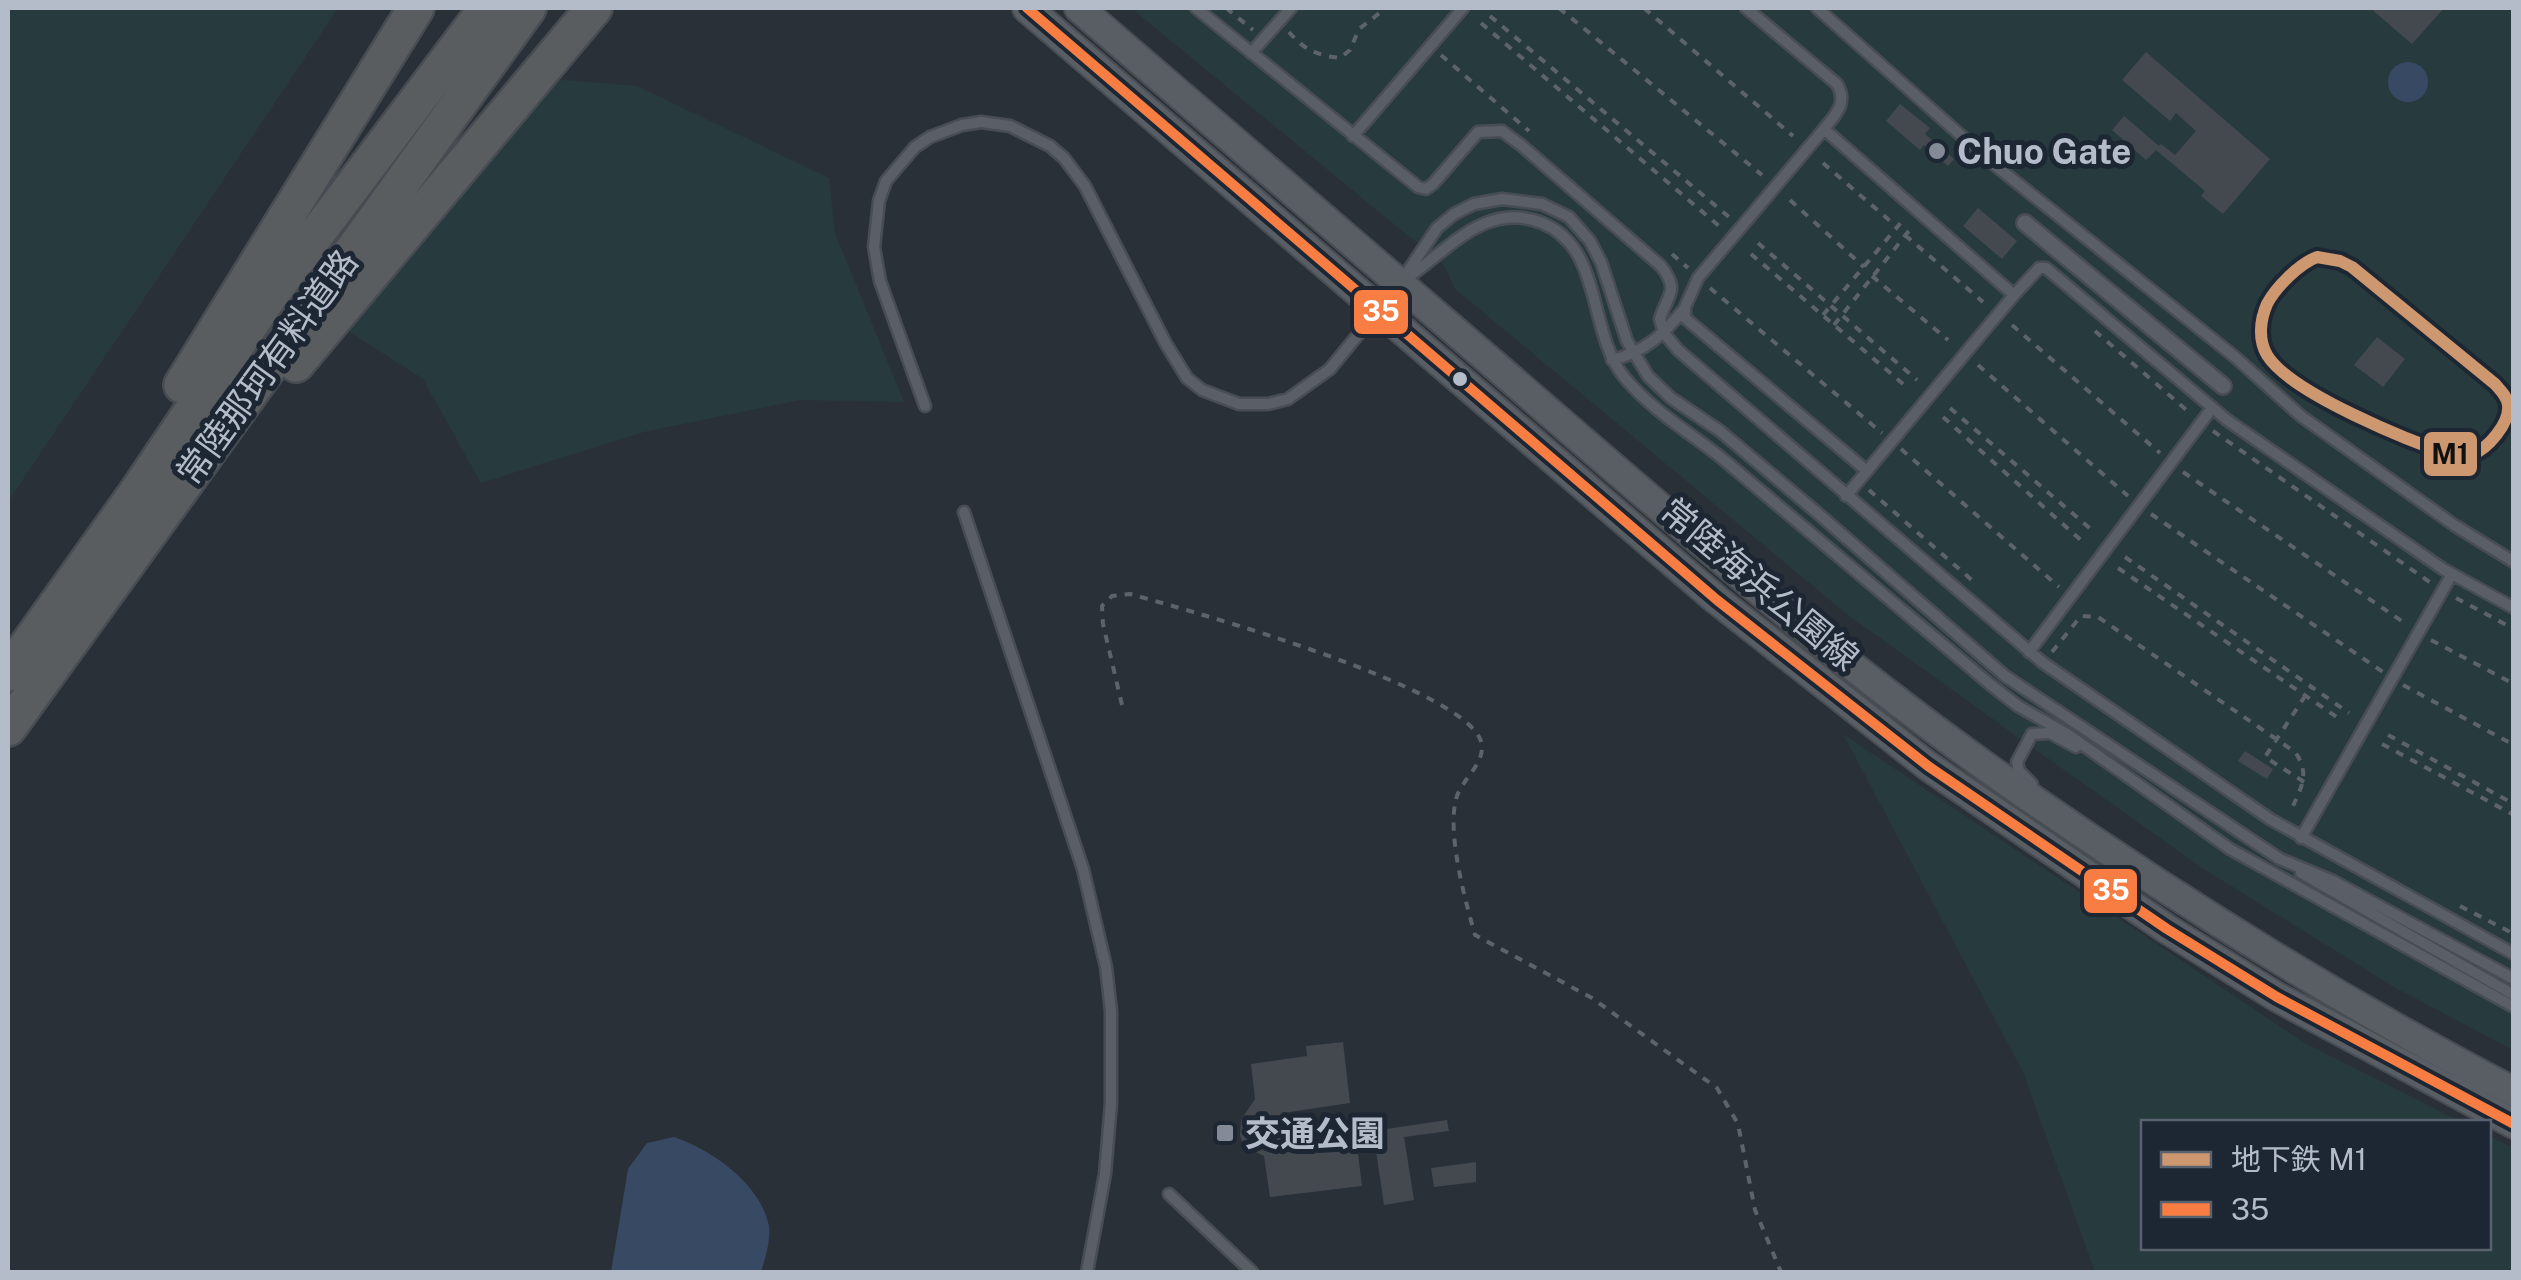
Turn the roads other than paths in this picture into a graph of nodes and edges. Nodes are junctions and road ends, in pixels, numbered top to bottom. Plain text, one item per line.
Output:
1 (416, 8) edge
2 (487, 8) edge
3 (528, 8) edge
4 (594, 8) edge
5 (1027, 8) edge
6 (1079, 8) edge
7 (1196, 8) edge
8 (1291, 8) edge
9 (1464, 8) edge
10 (1746, 8) edge
11 (1817, 8) edge
12 (1251, 54) junction
13 (1824, 129) junction
14 (1354, 136) junction
15 (2026, 223) dead end
16 (1698, 278) junction
17 (1400, 283) junction
18 (1672, 292) junction
19 (2014, 295) junction
20 (1685, 307) junction
21 (1378, 310) junction
22 (1664, 334) junction
23 (1633, 354) junction
24 (1612, 360) junction
25 (2223, 386) dead end
26 (924, 406) dead end
27 (2212, 408) junction
28 (1867, 471) junction
29 (1846, 496) junction
30 (964, 512) dead end
31 (2514, 562) edge
32 (2452, 574) junction
33 (2514, 608) edge
34 (46, 619) junction
35 (2029, 652) junction
36 (59, 656) junction
37 (8, 672) edge
38 (8, 728) edge
39 (2108, 763) junction
40 (2061, 818) junction
41 (2301, 838) junction
42 (2280, 859) junction
43 (2514, 954) edge
44 (2514, 979) edge
45 (2514, 995) edge
46 (2514, 1008) edge
47 (2514, 1092) edge
48 (2514, 1124) edge
49 (1170, 1194) dead end
50 (1090, 1271) edge
51 (1252, 1272) edge

1 - 34 highway
2 - 34 highway, 常陸那珂有料道路
3 - 36 highway, 常陸那珂有料道路
4 - 36 highway
5 - 21 main road, 常陸海浜公園線
6 - 17 main road, 常陸海浜公園線
7 - 12 lane
8 - 12 lane
9 - 14 lane
10 - 13 lane
11 - 31 lane
12 - 14 lane
13 - 16 lane
13 - 19 lane
14 - 18 lane
15 - 25 street
16 - 18 lane
16 - 20 lane
17 - 21 lane
17 - 23 lane
17 - 24 lane
17 - 40 main road, 常陸海浜公園線
18 - 22 lane
19 - 27 lane
19 - 28 lane
20 - 22 lane
20 - 28 lane
21 - 26 lane
21 - 48 main road, 常陸海浜公園線
22 - 23 lane
22 - 29 lane
23 - 24 lane
23 - 42 lane
24 - 39 lane
27 - 32 lane
27 - 35 lane
28 - 29 lane
29 - 35 lane
30 - 50 lane
32 - 33 lane
32 - 41 lane
34 - 37 highway, 常陸那珂有料道路
35 - 41 lane
36 - 38 highway, 常陸那珂有料道路
39 - 40 lane
39 - 46 lane
40 - 47 main road, 常陸海浜公園線
41 - 43 lane
42 - 44 lane
42 - 45 lane
49 - 51 lane

